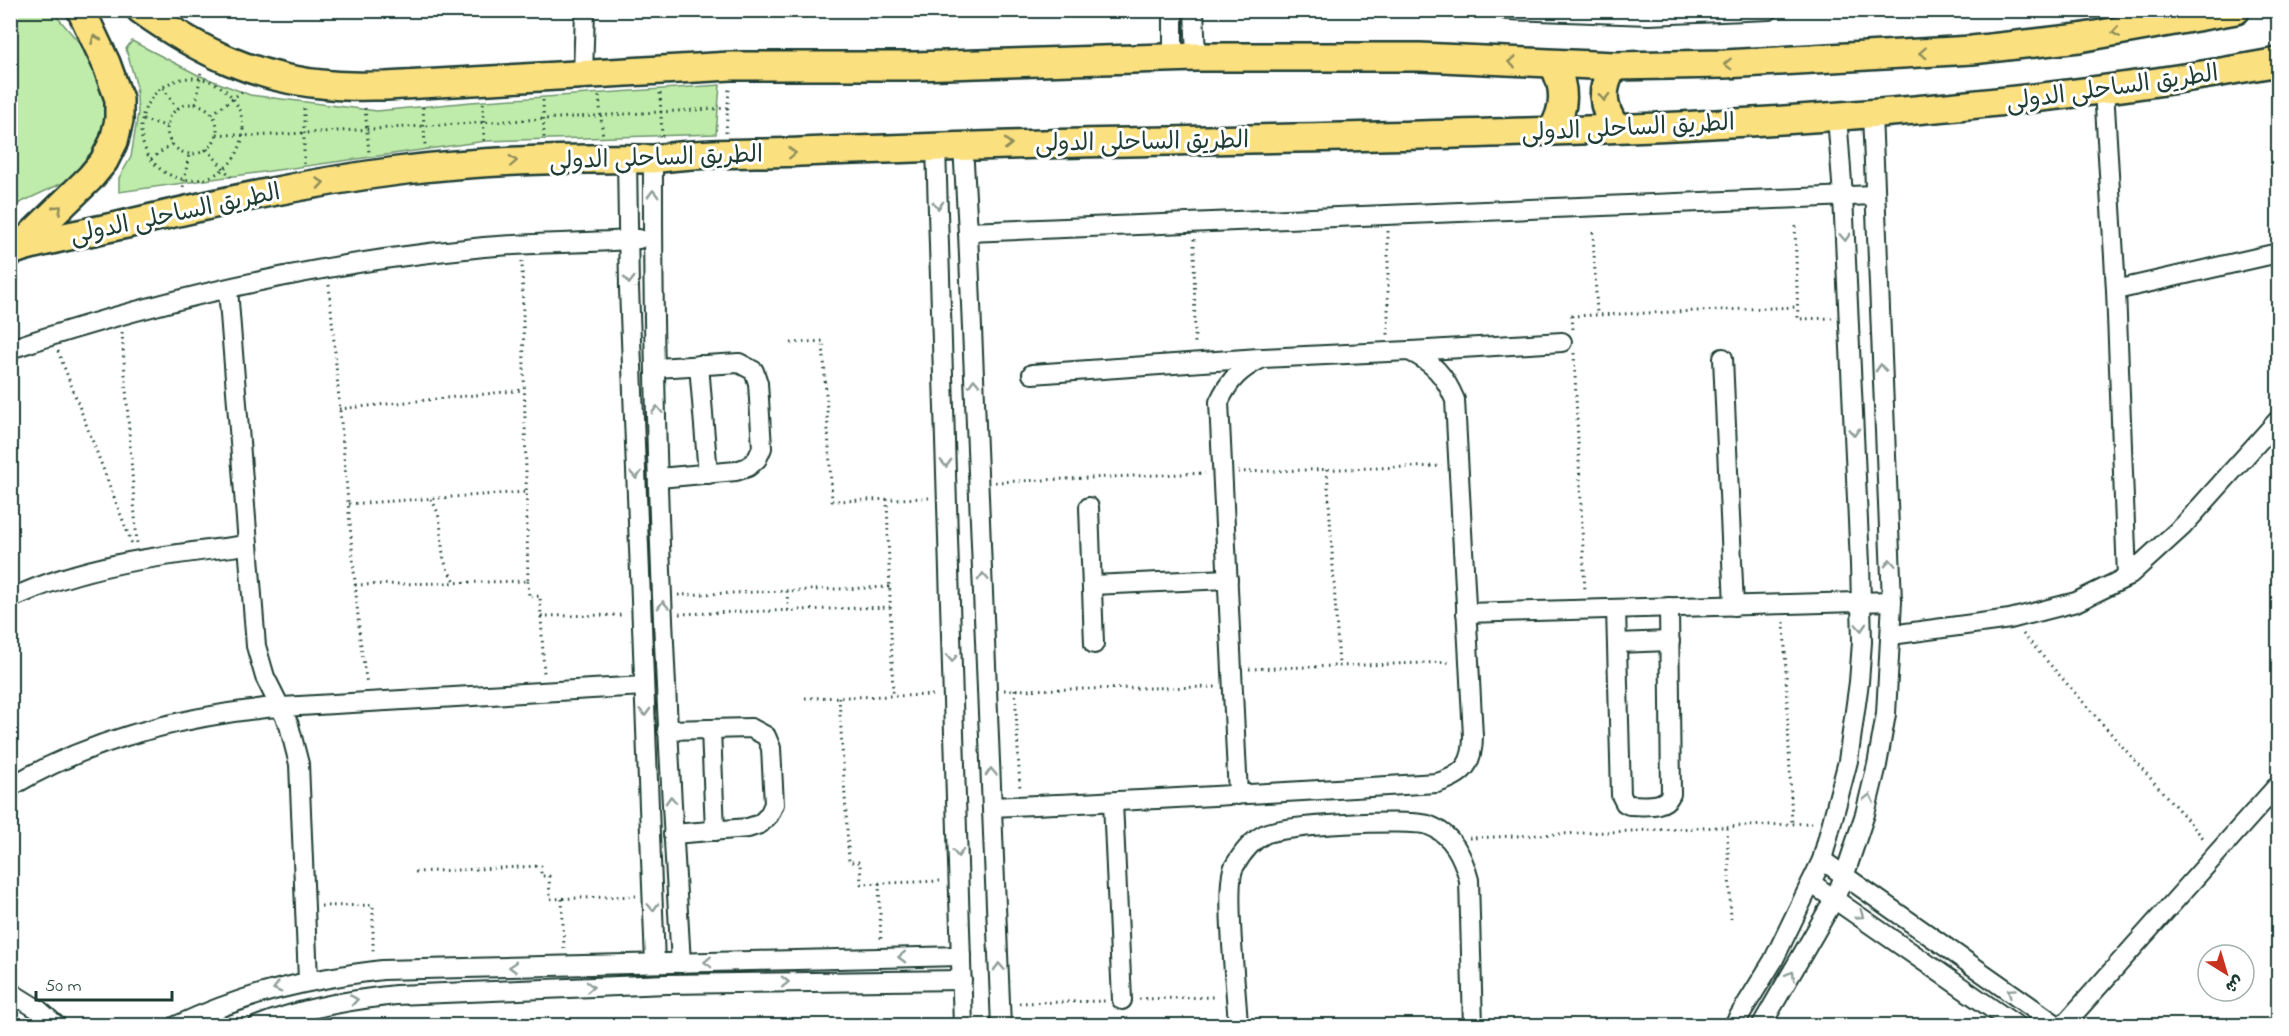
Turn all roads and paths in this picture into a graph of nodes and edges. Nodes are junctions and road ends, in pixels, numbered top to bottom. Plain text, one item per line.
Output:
1 (81, 10) edge
2 (141, 10) edge
3 (585, 10) edge
4 (1173, 10) edge
5 (1194, 10) edge
6 (1507, 10) edge
7 (1768, 10) edge
8 (2236, 10) edge
9 (205, 51) junction
10 (1184, 57) junction
11 (2278, 62) edge
12 (1553, 64) junction
13 (731, 66) junction
14 (1614, 66) junction
15 (659, 70) junction
16 (265, 74) junction
17 (590, 74) junction
18 (543, 77) junction
19 (200, 78) junction
20 (482, 80) junction
21 (305, 82) junction
22 (422, 84) junction
23 (363, 86) junction
24 (162, 88) junction
25 (2104, 90) junction
26 (233, 98) junction
27 (196, 104) junction
28 (728, 108) junction
29 (177, 109) junction
30 (661, 112) junction
31 (212, 114) junction
32 (1872, 114) junction
33 (601, 116) junction
34 (1837, 116) junction
35 (544, 119) junction
36 (142, 120) junction
37 (483, 122) junction
38 (167, 126) junction
39 (424, 126) junction
40 (1616, 128) junction
41 (367, 129) junction
42 (1552, 131) junction
43 (304, 133) junction
44 (216, 134) junction
45 (244, 135) junction
46 (172, 144) junction
47 (963, 146) junction
48 (936, 147) junction
49 (207, 149) junction
50 (189, 154) junction
51 (725, 155) junction
52 (637, 158) junction
53 (151, 159) junction
54 (544, 160) junction
55 (485, 162) junction
56 (425, 168) junction
57 (224, 170) junction
58 (371, 175) junction
59 (185, 180) junction
60 (304, 185) junction
61 (1874, 195) junction
62 (247, 196) junction
63 (1843, 196) junction
64 (178, 212) junction
65 (1388, 215) junction
66 (1194, 222) junction
67 (1795, 226) dead end
68 (968, 232) junction
69 (1593, 232) dead end
70 (653, 237) junction
71 (628, 240) junction
72 (522, 245) junction
73 (13, 250) edge
74 (2278, 254) edge
75 (328, 269) junction
76 (228, 289) junction
77 (2116, 290) junction
78 (1797, 307) junction
79 (1597, 314) junction
80 (121, 316) junction
81 (1849, 318) junction
82 (52, 336) junction
83 (791, 343) dead end
84 (1570, 344) junction
85 (10, 349) edge
86 (1409, 351) junction
87 (1389, 352) junction
88 (1263, 358) junction
89 (1723, 358) dead end
90 (1195, 363) junction
91 (699, 365) junction
92 (656, 368) junction
93 (1032, 374) dead end
94 (524, 390) junction
95 (339, 409) junction
96 (2278, 420) edge
97 (1327, 470) dead end
98 (708, 474) junction
99 (659, 478) junction
100 (526, 492) junction
101 (947, 497) junction
102 (431, 499) junction
103 (887, 500) junction
104 (348, 504) junction
105 (1089, 507) dead end
106 (248, 545) junction
107 (138, 559) junction
108 (2127, 577) junction
109 (1228, 579) junction
110 (528, 581) junction
111 (457, 583) junction
112 (355, 585) junction
113 (1092, 585) junction
114 (890, 587) junction
115 (787, 591) junction
116 (662, 595) junction
117 (10, 598) edge
118 (1892, 601) junction
119 (1860, 602) junction
120 (1784, 604) junction
121 (1734, 606) junction
122 (890, 607) junction
123 (1669, 607) junction
124 (1616, 609) junction
125 (788, 610) junction
126 (1586, 610) junction
127 (1466, 613) junction
128 (663, 614) junction
129 (642, 615) junction
130 (541, 616) junction
131 (2010, 620) junction
132 (1891, 636) junction
133 (1670, 641) junction
134 (1617, 643) junction
135 (1094, 644) dead end
136 (1469, 661) junction
137 (1339, 666) junction
138 (1233, 678) junction
139 (644, 686) junction
140 (1015, 689) junction
141 (987, 690) junction
142 (545, 691) junction
143 (953, 694) junction
144 (893, 696) junction
145 (839, 697) junction
146 (805, 698) dead end
147 (370, 701) junction
148 (280, 707) junction
149 (711, 729) junction
150 (667, 730) junction
151 (2278, 785) edge
152 (10, 788) edge
153 (1238, 795) junction
154 (1113, 802) junction
155 (1021, 806) junction
156 (992, 807) junction
157 (1833, 822) junction
158 (1792, 824) junction
159 (1727, 827) junction
160 (715, 831) junction
161 (673, 834) junction
162 (1454, 846) junction
163 (2217, 853) junction
164 (1822, 860) junction
165 (415, 872) dead end
166 (1845, 874) junction
167 (959, 880) junction
168 (1811, 882) junction
169 (879, 884) junction
170 (652, 896) junction
171 (1835, 898) junction
172 (562, 899) junction
173 (305, 907) junction
174 (1731, 919) dead end
175 (961, 956) junction
176 (881, 958) junction
177 (655, 963) junction
178 (681, 963) junction
179 (564, 966) junction
180 (393, 970) junction
181 (373, 971) junction
182 (308, 980) junction
183 (962, 980) junction
184 (10, 992) edge
185 (396, 995) junction
186 (1122, 1000) dead end
187 (57, 1026) edge
188 (176, 1026) edge
189 (257, 1026) edge
190 (963, 1026) edge
191 (1001, 1026) edge
192 (1238, 1026) edge
193 (1473, 1026) edge
194 (1733, 1026) edge
195 (1761, 1026) edge
196 (2017, 1026) edge
197 (2061, 1026) edge

73 -> 1 highway
2 - 9 highway
3 - 17 street
4 - 10 street
5 - 10 street
6 - 7 street
8 -> 14 highway
9 - 16 highway
9 - 19 path
12 -> 10 highway
10 - 13 highway
11 - 25 highway, الطريق الساحلى الدولى
12 - 14 highway
12 - 42 highway
13 - 15 highway
13 - 28 path
14 -> 40 highway
15 - 17 highway
15 - 30 path
16 - 21 highway
16 - 26 path
17 - 18 highway
17 - 33 path
18 - 20 highway
18 - 35 path
19 - 24 path
19 - 26 path
19 - 27 path
20 - 22 highway
20 - 37 path
21 - 23 highway
21 - 43 path
22 - 23 highway
22 - 39 path
23 - 41 path
24 - 29 path
24 - 36 path
25 - 32 highway, الطريق الساحلى الدولى
25 - 77 street
26 - 31 path
26 - 45 path
27 - 29 path
27 - 31 path
28 - 30 path
28 - 51 path
29 - 38 path
30 - 33 path
30 - 52 path
31 - 44 path
32 - 34 highway, الطريق الساحلى الدولى
32 - 61 street
33 - 35 path
33 - 52 path
34 - 40 highway, الطريق الساحلى الدولى
34 - 63 street
35 - 37 path
35 - 54 path
36 - 38 path
36 - 53 path
37 - 39 path
37 - 55 path
38 - 46 path
39 - 41 path
39 - 56 path
40 - 42 highway, الطريق الساحلى الدولى
41 - 43 path
41 - 58 path
47 -> 42 highway, الطريق الساحلى الدولى
43 - 45 path
43 - 60 path
44 - 45 path
44 - 49 path
45 - 57 path
46 - 50 path
46 - 53 path
47 - 48 highway, الطريق الساحلى الدولى
47 - 68 street
51 -> 48 highway, الطريق الساحلى الدولى
48 -> 101 street
49 - 50 path
49 - 57 path
50 - 59 path
51 - 52 highway, الطريق الساحلى الدولى
52 - 54 highway, الطريق الساحلى الدولى
70 -> 52 street
52 - 71 street
53 - 59 path
55 -> 54 highway, الطريق الساحلى الدولى
55 - 56 highway, الطريق الساحلى الدولى
56 - 58 highway, الطريق الساحلى الدولى
57 - 59 path
57 - 62 path
60 -> 58 highway, الطريق الساحلى الدولى
59 - 64 path
60 - 62 highway, الطريق الساحلى الدولى
61 - 63 street
118 -> 61 street
62 - 64 highway, الطريق الساحلى الدولى
63 - 65 street
63 -> 81 street
64 - 73 highway, الطريق الساحلى الدولى
65 - 66 street
65 - 87 path
66 - 68 street
66 - 90 path
67 - 78 path
141 -> 68 street
69 - 79 path
70 - 71 street
70 - 92 street
71 - 72 street
71 -> 129 street
72 - 75 street
72 - 94 path
74 - 77 street
75 - 76 street
75 - 95 path
76 - 80 street
76 - 106 street
77 - 108 street
78 - 79 path
78 - 81 path
79 - 84 path
80 - 82 street
80 - 107 path
81 -> 119 street
82 - 85 street
82 - 107 path
83 - 103 path
84 - 86 street
84 - 126 path
86 - 87 street
86 - 127 street
87 - 88 street
88 - 90 street
88 - 109 street
89 - 121 street
90 - 93 street
91 - 92 street
91 - 98 street
91 - 98 street
99 -> 92 street
94 - 95 path
94 - 100 path
95 - 104 path
96 - 108 street
97 - 137 path
98 - 99 street
99 - 116 street
100 - 102 path
100 - 110 path
101 - 103 path
101 -> 143 street
102 - 104 path
102 - 111 path
103 - 114 path
104 - 112 path
105 - 113 street
106 - 107 street
106 - 148 street
107 - 117 street
108 - 131 street
109 - 113 street
109 - 138 street
110 - 111 path
110 - 130 path
111 - 112 path
112 - 147 path
113 - 135 street
114 - 115 path
114 - 122 path
115 - 116 path
115 - 125 path
128 -> 116 street
118 - 119 street
118 - 132 street
119 - 120 street
119 -> 157 street
120 - 121 street
120 - 158 path
121 - 123 street
122 - 125 path
122 - 144 path
123 - 124 street
123 - 133 street
124 - 126 street
124 - 134 street
125 - 128 path
126 - 127 street
127 - 136 street
128 - 150 street
129 - 130 path
129 - 139 street
130 - 142 path
131 - 132 street
131 - 163 path
166 -> 132 street
133 - 134 street
133 - 134 street
136 - 137 path
136 - 153 street
137 - 138 path
138 - 140 path
138 - 153 street
139 - 142 street
139 -> 170 street
140 - 141 path
140 - 155 path
156 -> 141 street
142 - 147 street
143 - 144 path
143 -> 167 street
144 - 145 path
145 - 146 path
145 - 169 path
147 - 148 street
148 - 152 street
148 - 173 street
149 - 150 street
149 - 160 street
149 - 160 street
161 -> 150 street
151 - 163 street
153 - 154 street
154 - 155 street
154 - 186 street
155 - 156 street
191 -> 156 street
157 - 158 path
157 - 164 street
158 - 159 path
159 - 162 path
159 - 174 path
160 - 161 street
161 - 178 street
162 - 192 street
162 - 193 street
163 - 197 street
164 - 166 street
164 - 168 street
165 - 172 path
166 - 171 street
197 -> 166 street
167 - 169 path
167 - 175 street
168 - 171 street
168 - 194 street
169 - 176 path
170 - 172 path
170 -> 177 street
195 -> 171 street
171 -> 196 street
172 - 179 path
173 - 181 path
173 - 182 street
175 -> 176 street
175 - 183 street
176 -> 178 street
177 - 178 street
177 - 179 street
179 -> 180 street
180 - 181 street
180 - 185 street
181 - 182 street
182 -> 188 street
185 -> 183 street
183 - 190 street
184 - 187 street
189 -> 185 street

